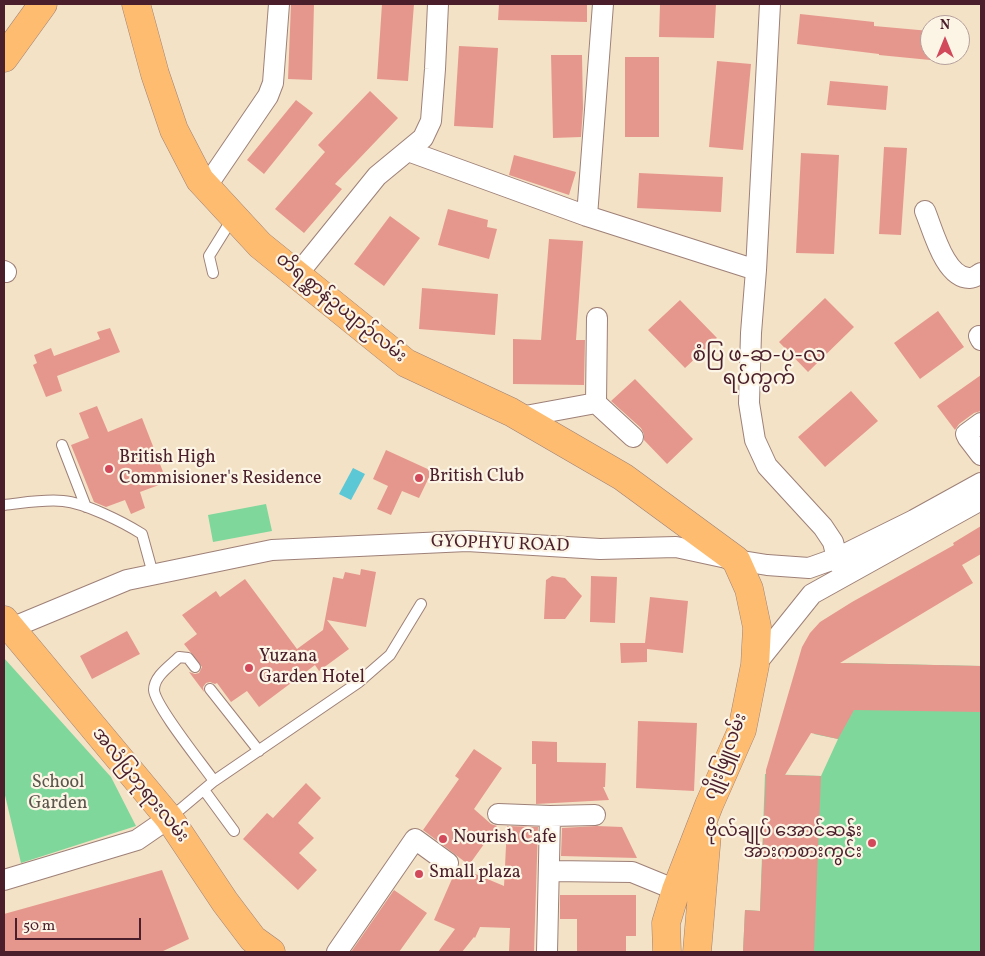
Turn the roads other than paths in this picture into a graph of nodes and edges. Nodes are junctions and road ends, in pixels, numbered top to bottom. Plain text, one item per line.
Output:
1 (43, 4) edge
2 (136, 4) edge
3 (279, 4) edge
4 (438, 4) edge
5 (603, 4) edge
6 (770, 4) edge
7 (4, 58) edge
8 (408, 151) junction
9 (206, 187) junction
10 (925, 212) dead end
11 (234, 216) junction
12 (587, 216) junction
13 (756, 270) junction
14 (213, 273) dead end
15 (981, 273) edge
16 (297, 275) junction
17 (597, 318) dead end
18 (596, 403) junction
19 (520, 418) junction
20 (981, 423) edge
21 (633, 437) dead end
22 (62, 445) dead end
23 (981, 454) edge
24 (981, 483) edge
25 (981, 500) edge
26 (4, 505) edge
27 (86, 507) junction
28 (736, 560) junction
29 (841, 566) junction
30 (153, 574) junction
31 (421, 604) dead end
32 (7, 624) edge
33 (755, 666) junction
34 (195, 667) dead end
35 (210, 689) dead end
36 (259, 751) junction
37 (214, 781) junction
38 (204, 790) junction
39 (709, 805) junction
40 (498, 814) dead end
41 (595, 815) dead end
42 (550, 816) junction
43 (169, 818) junction
44 (234, 831) dead end
45 (448, 863) dead end
46 (550, 871) junction
47 (4, 880) edge
48 (676, 890) junction
49 (271, 952) edge
50 (337, 952) edge
51 (547, 952) edge
52 (668, 952) edge
53 (697, 952) edge

1 - 7 main road
2 - 9 main road, တိရစ္ဆာန်ဥယျာဉ်လမ်း
3 - 9 street
4 - 8 street
5 - 12 street
6 - 13 street
8 - 12 street
8 - 16 street
9 - 11 main road, တိရစ္ဆာန်ဥယျာဉ်လမ်း
10 - 15 street
11 - 14 lane
11 - 16 main road, တိရစ္ဆာန်ဥယျာဉ်လမ်း
12 - 13 street
13 - 29 street
16 - 19 main road, တိရစ္ဆာန်ဥယျာဉ်လမ်း
17 - 18 street
18 - 19 street
18 - 21 street
19 - 28 main road, တိရစ္ဆာန်ဥယျာဉ်လမ်း
20 - 23 street
22 - 27 lane
24 - 29 street, GYOPHYU ROAD
25 - 29 street, GYOPHYU ROAD
26 - 27 lane
27 - 30 lane
28 - 29 street, GYOPHYU ROAD
28 - 30 street, GYOPHYU ROAD
28 - 33 main road, ဂျိုးဖြူလမ်း
29 - 33 street, GYOPHYU ROAD
30 - 32 street, GYOPHYU ROAD
31 - 36 lane
32 - 43 main road, အလံပြဘုရားလမ်း
33 - 39 main road, ဂျိုးဖြူလမ်း
34 - 37 lane
35 - 36 lane
36 - 37 lane
37 - 38 lane
38 - 43 lane
38 - 44 lane
39 - 48 main road, ဂျိုးဖြူလမ်း
39 - 53 main road
40 - 42 street
41 - 42 street
42 - 46 street
43 - 47 street
43 - 49 main road, အလံပြဘုရားလမ်း
45 - 50 street
46 - 48 street
46 - 51 street
48 - 52 main road, ဂျိုးဖြူလမ်း

